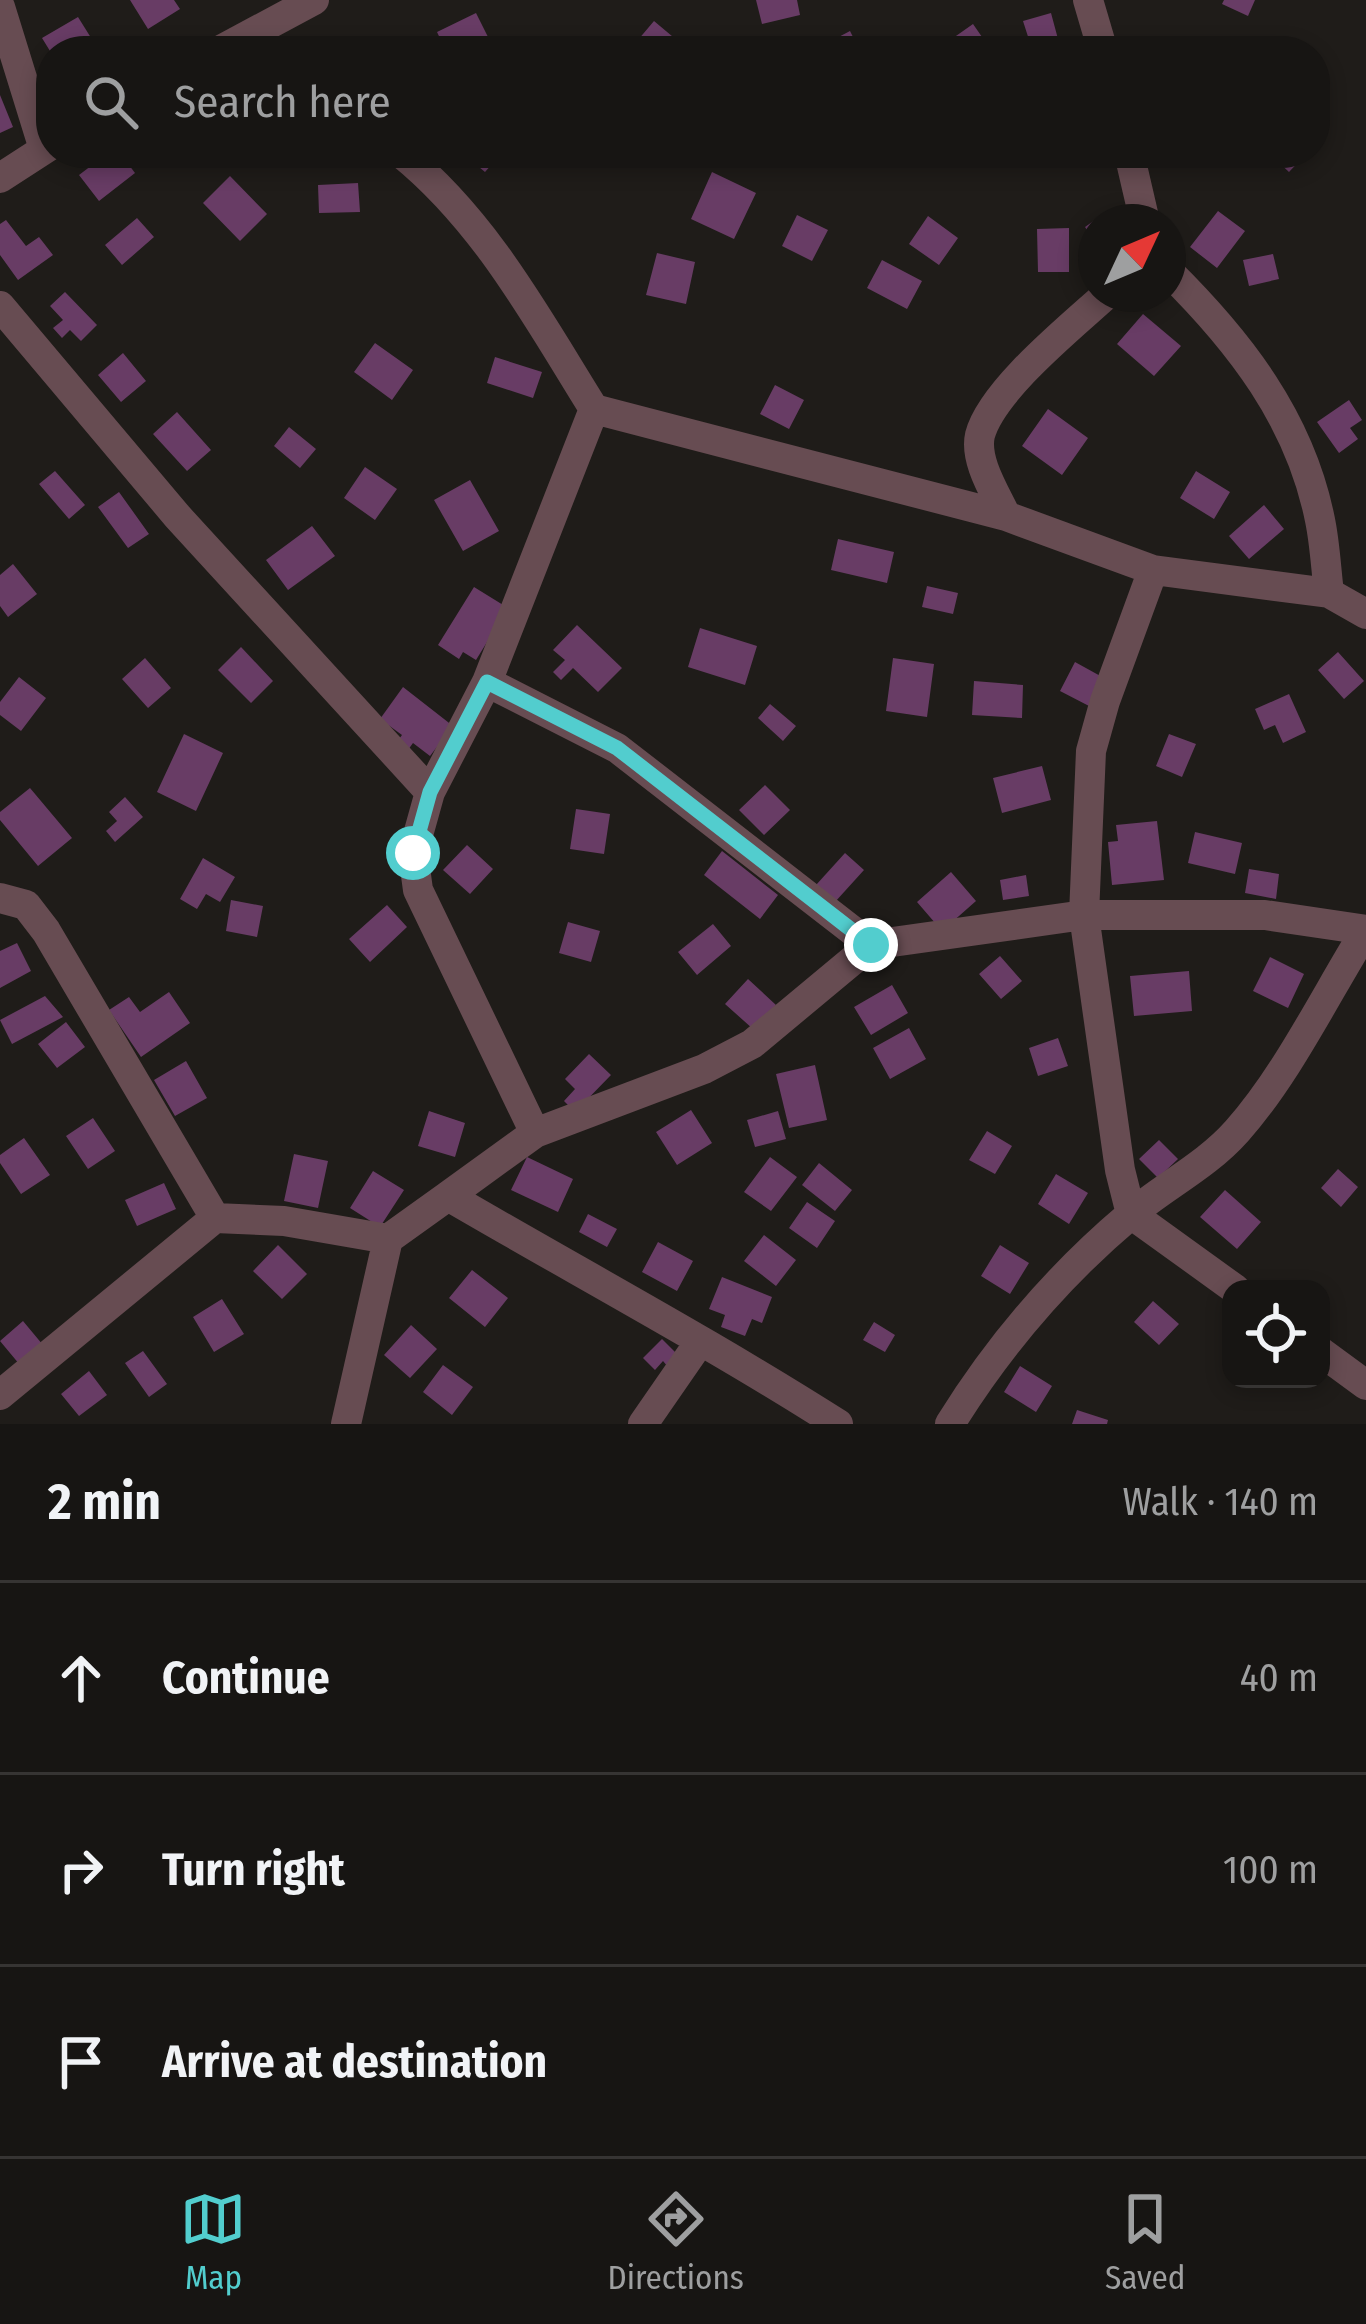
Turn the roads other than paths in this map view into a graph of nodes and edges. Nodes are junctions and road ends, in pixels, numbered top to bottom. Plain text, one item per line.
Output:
1 (1088, 0) edge
2 (300, 4) edge
3 (0, 7) edge
4 (270, 36) edge
5 (1098, 36) edge
6 (36, 114) edge
7 (36, 154) edge
8 (419, 168) edge
9 (1132, 168) edge
10 (0, 178) edge
11 (1140, 204) edge
12 (1186, 290) edge
13 (0, 307) edge
14 (1088, 312) edge
15 (594, 410) junction
16 (1006, 516) junction
17 (1153, 570) junction
18 (1328, 593) junction
19 (1366, 614) edge
20 (487, 682) junction
21 (430, 792) junction
22 (0, 898) edge
23 (1084, 915) junction
24 (871, 945) junction
25 (535, 1133) junction
26 (448, 1196) junction
27 (1131, 1214) junction
28 (215, 1218) junction
29 (388, 1238) junction
30 (1222, 1280) edge
31 (699, 1343) junction
32 (1330, 1358) edge
33 (1366, 1384) edge
34 (0, 1395) edge
35 (346, 1424) edge
36 (644, 1424) edge
37 (838, 1424) edge
38 (950, 1424) edge

1 - 5 street
2 - 4 street
3 - 6 street
7 - 10 street
8 - 15 street
9 - 11 street
12 - 18 street
13 - 21 street
14 - 16 street
15 - 16 street
15 - 20 street
16 - 17 street
17 - 18 street
17 - 23 street
18 - 19 street
20 - 21 street
20 - 24 street
21 - 25 street
22 - 28 street
23 - 24 street
23 - 27 street
23 - 27 street
24 - 25 street
25 - 26 street
26 - 29 street
26 - 31 street
27 - 30 street
27 - 38 street
28 - 29 street
28 - 34 street
29 - 35 street
31 - 36 street
31 - 37 street
32 - 33 street

